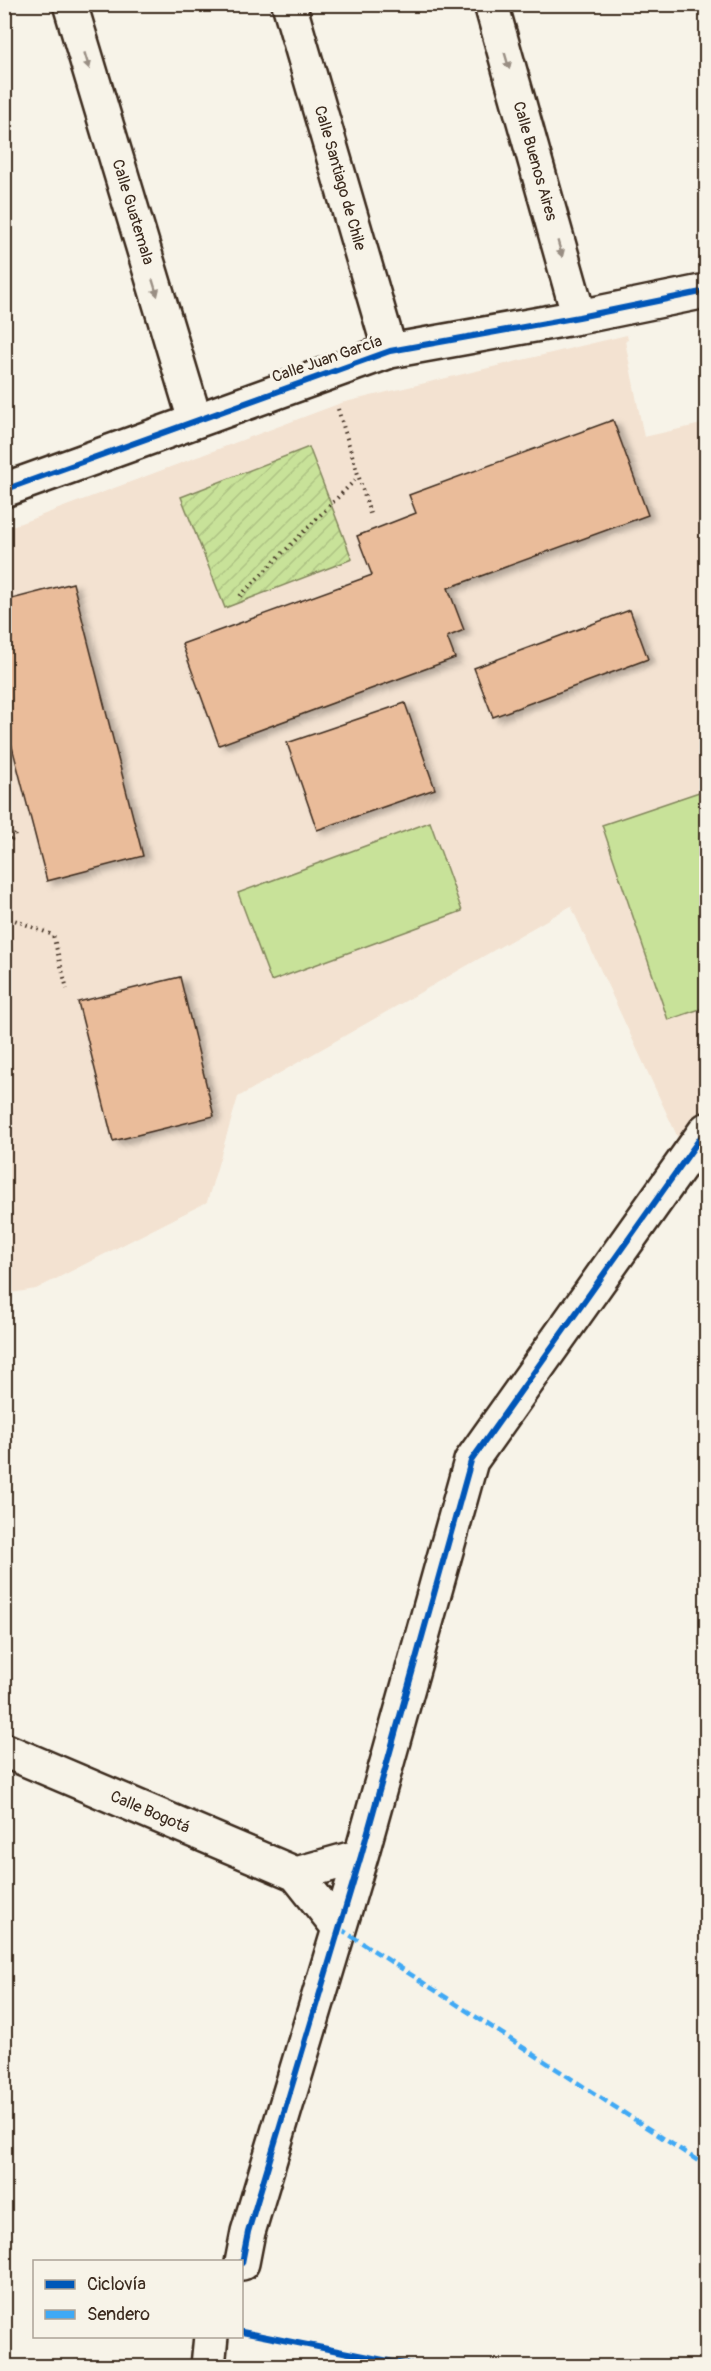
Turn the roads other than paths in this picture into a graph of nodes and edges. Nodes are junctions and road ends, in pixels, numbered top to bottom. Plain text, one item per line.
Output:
1 (70, 4) edge
2 (290, 4) edge
3 (491, 4) edge
4 (706, 291) edge
5 (579, 317) junction
6 (390, 351) junction
7 (195, 420) junction
8 (4, 490) edge
9 (701, 1151) edge
10 (4, 1750) edge
11 (362, 1856) junction
12 (297, 1874) junction
13 (339, 1928) junction
14 (243, 2260) edge
15 (211, 2338) edge
16 (208, 2367) edge

1 -> 7 street, Calle Guatemala
2 - 6 street, Calle Santiago de Chile
3 -> 5 street, Calle Buenos Aires
4 - 5 street, Calle Juan García
5 - 6 street, Calle Juan García
6 - 7 street, Calle Juan García
7 - 8 street, Calle Juan García
9 - 11 street
10 - 12 street, Calle Bogotá
11 - 12 street
11 - 13 street
12 - 13 street
13 - 14 street
15 - 16 street

